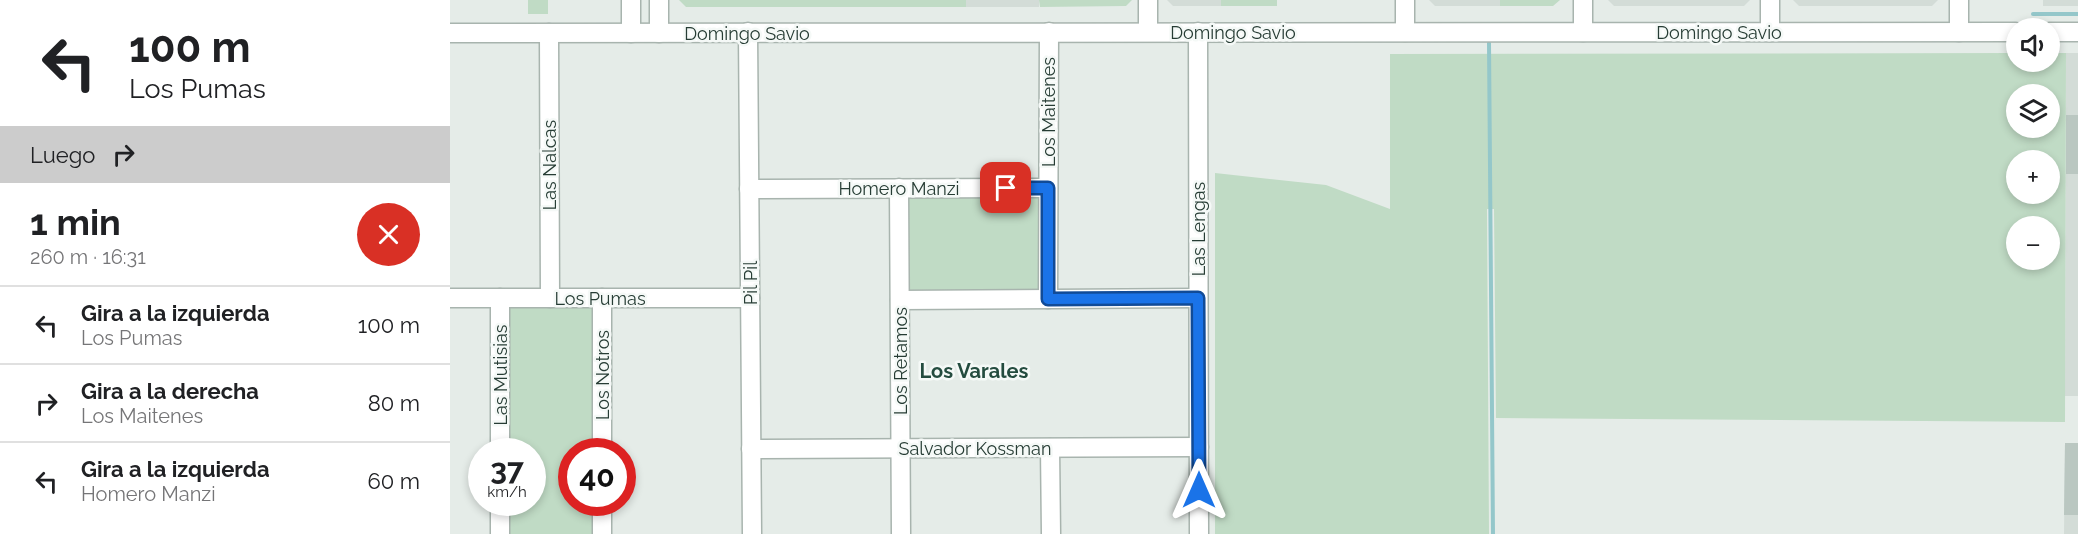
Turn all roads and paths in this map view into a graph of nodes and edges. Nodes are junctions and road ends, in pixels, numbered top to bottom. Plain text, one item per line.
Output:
1 (631, 0) edge
2 (659, 0) edge
3 (1148, 0) edge
4 (1405, 0) edge
5 (1583, 0) edge
6 (1770, 0) edge
7 (1959, 0) edge
8 (748, 32) junction
9 (1049, 32) junction
10 (1148, 32) junction
11 (1198, 32) junction
12 (1405, 32) junction
13 (1583, 32) junction
14 (1770, 32) junction
15 (1959, 32) junction
16 (2006, 32) edge
17 (2060, 32) edge
18 (2078, 32) edge
19 (450, 33) edge
20 (549, 33) junction
21 (631, 33) junction
22 (659, 33) junction
23 (898, 188) junction
24 (1048, 188) junction
25 (749, 189) junction
26 (450, 298) edge
27 (500, 298) junction
28 (550, 298) junction
29 (602, 298) junction
30 (750, 298) junction
31 (1198, 298) junction
32 (1048, 299) junction
33 (900, 300) junction
34 (500, 438) edge
35 (602, 438) edge
36 (1199, 447) junction
37 (900, 448) junction
38 (1050, 448) junction
39 (751, 449) junction
40 (500, 516) edge
41 (602, 516) edge
42 (500, 534) edge
43 (602, 534) edge
44 (752, 534) edge
45 (901, 534) edge
46 (1052, 534) edge
47 (1199, 534) edge

1 - 21 street
2 - 22 street
3 - 10 street
4 - 12 street
5 - 13 street
6 - 14 street
7 - 15 street
8 - 9 street, Domingo Savio
8 - 22 street, Domingo Savio
8 - 25 street, Pil Pil
9 - 10 street, Domingo Savio
9 - 24 street, Los Maitenes
10 - 11 street, Domingo Savio
11 - 12 street, Domingo Savio
11 - 31 street, Las Lengas
12 - 13 street, Domingo Savio
13 - 14 street, Domingo Savio
14 - 15 street, Domingo Savio
15 - 16 street, Domingo Savio
17 - 18 street
19 - 20 street, Domingo Savio
20 - 21 street, Domingo Savio
20 - 28 street, Las Nalcas
21 - 22 street, Domingo Savio
23 - 24 street, Homero Manzi
23 - 25 street, Homero Manzi
23 - 33 street, Los Retamos
24 - 32 street, Los Maitenes
25 - 30 street, Pil Pil
26 - 27 street, Los Pumas
27 - 28 street, Los Pumas
27 - 34 street, Las Mutisias
28 - 29 street, Los Pumas
29 - 30 street, Los Pumas
29 - 35 street, Los Notros
30 - 39 street, Pil Pil
31 - 32 street
31 - 36 street, Las Lengas
32 - 33 street
33 - 37 street, Los Retamos
36 - 38 street, Salvador Kossman
36 - 47 street, Las Lengas
37 - 38 street, Salvador Kossman
37 - 39 street, Salvador Kossman
37 - 45 street, Los Retamos
38 - 46 street
39 - 44 street, Pil Pil
40 - 42 street
41 - 43 street

